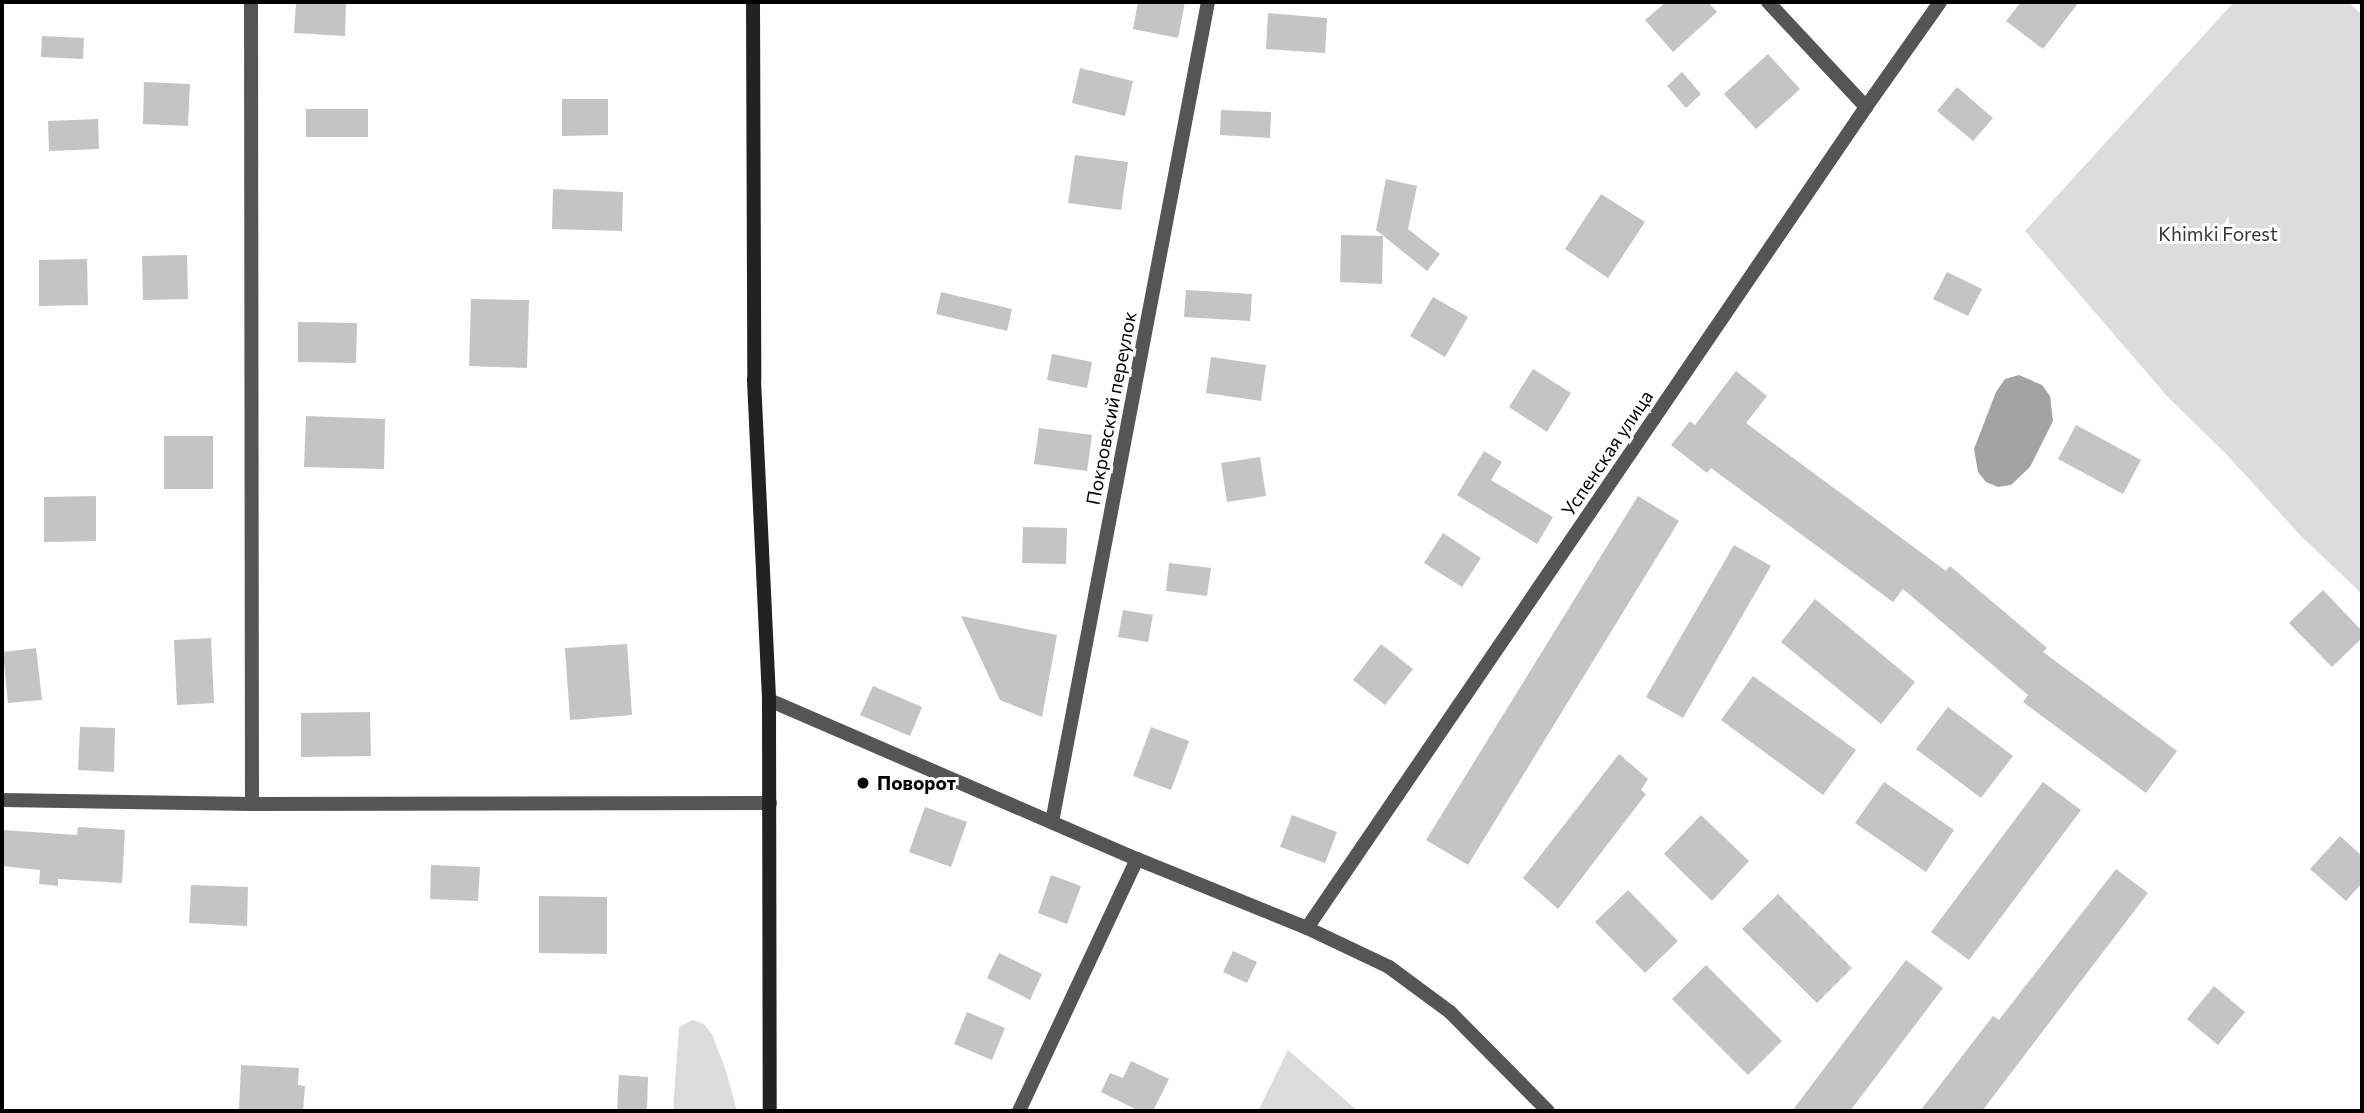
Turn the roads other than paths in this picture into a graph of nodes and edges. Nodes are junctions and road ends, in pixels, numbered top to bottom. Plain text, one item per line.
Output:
1 (251, 2) edge
2 (753, 2) edge
3 (1208, 2) edge
4 (1768, 2) edge
5 (1941, 2) edge
6 (1866, 107) junction
7 (769, 700) junction
8 (2, 800) edge
9 (770, 803) junction
10 (252, 804) junction
11 (1052, 822) junction
12 (1137, 859) junction
13 (1307, 928) junction
14 (770, 1111) edge
15 (1019, 1111) edge
16 (1548, 1111) edge

1 - 10 street
2 - 7 main road
3 - 11 street, Покровский переулок
4 - 6 street
5 - 6 street, Успенская улица
6 - 13 street, Успенская улица
7 - 9 main road
7 - 11 street
8 - 10 street
9 - 10 street
9 - 14 main road
11 - 12 street
12 - 13 street
12 - 15 street
13 - 16 street

